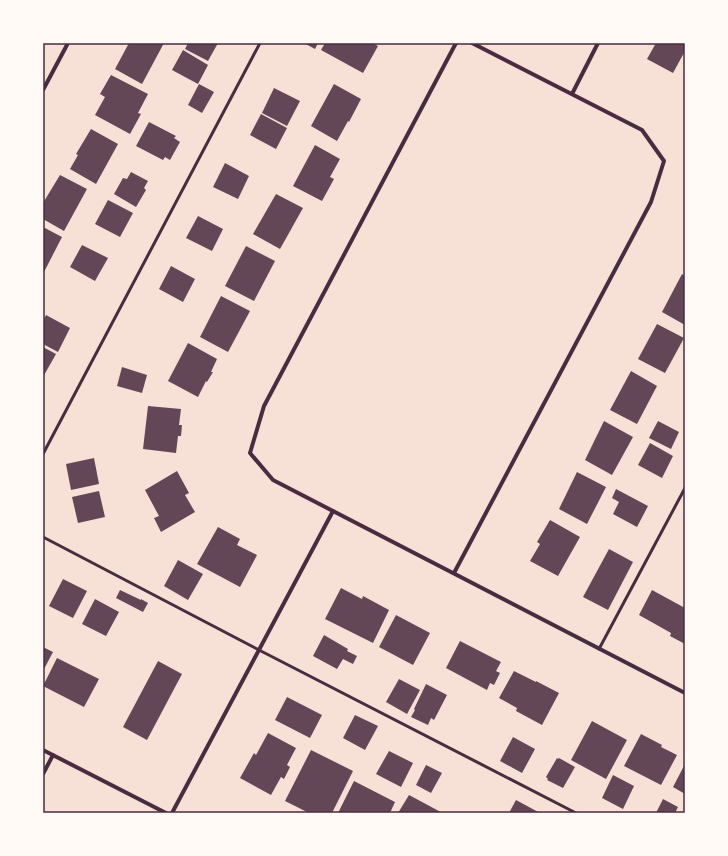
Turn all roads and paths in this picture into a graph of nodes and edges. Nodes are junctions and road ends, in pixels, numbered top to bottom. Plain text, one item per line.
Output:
1 (68, 43) edge
2 (260, 43) edge
3 (456, 43) edge
4 (472, 43) edge
5 (598, 43) edge
6 (43, 90) edge
7 (572, 94) junction
8 (43, 454) edge
9 (685, 488) edge
10 (333, 511) junction
11 (43, 536) edge
12 (454, 573) junction
13 (599, 649) junction
14 (259, 650) junction
15 (685, 693) edge
16 (43, 750) edge
17 (53, 755) junction
18 (43, 774) edge
19 (166, 813) edge
20 (172, 813) edge
21 (576, 813) edge

1 - 6 street
2 - 8 lane
3 - 10 street
4 - 7 street
5 - 7 street
7 - 12 street
9 - 13 lane
10 - 12 street
10 - 14 street
11 - 14 lane
12 - 13 street
13 - 15 street
14 - 20 street
14 - 21 lane
16 - 17 street
17 - 18 street
17 - 19 street

